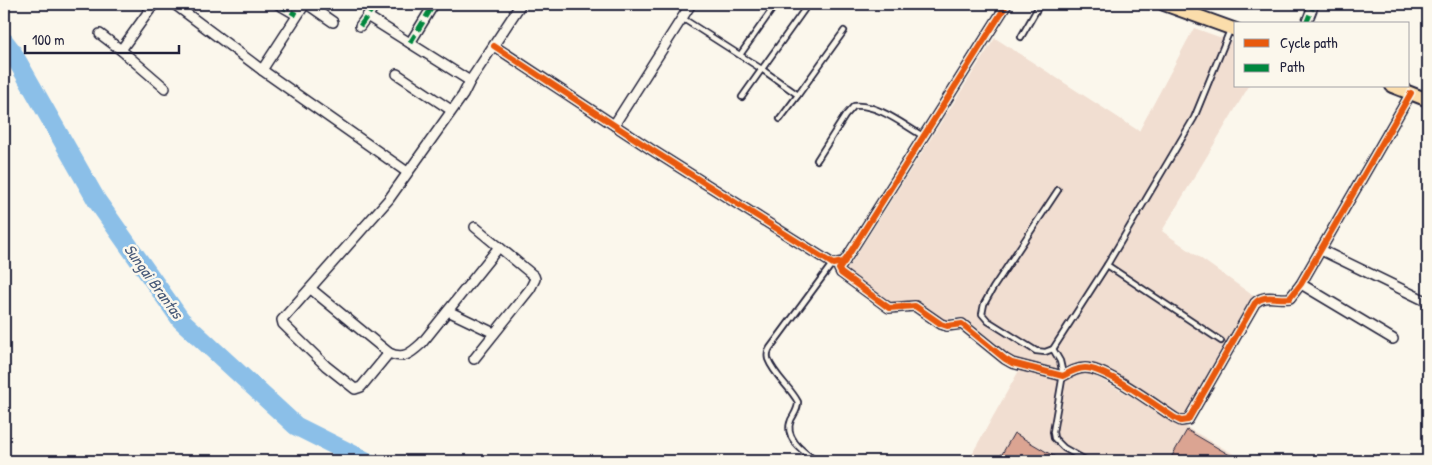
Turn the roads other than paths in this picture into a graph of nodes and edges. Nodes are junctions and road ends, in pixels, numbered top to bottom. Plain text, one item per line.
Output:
1 (154, 4) edge
2 (174, 4) edge
3 (278, 4) edge
4 (306, 4) edge
5 (370, 4) edge
6 (434, 4) edge
7 (521, 4) edge
8 (691, 4) edge
9 (776, 4) edge
10 (1007, 4) edge
11 (1040, 4) edge
12 (1164, 4) edge
13 (1314, 4) edge
14 (804, 10) dead end
15 (297, 15) junction
16 (367, 16) junction
17 (682, 18) junction
18 (333, 22) dead end
19 (1307, 22) edge
20 (360, 26) dead end
21 (844, 30) dead end
22 (1233, 30) edge
23 (100, 34) dead end
24 (1021, 37) dead end
25 (410, 43) junction
26 (494, 46) junction
27 (121, 50) junction
28 (740, 55) junction
29 (262, 70) junction
30 (762, 70) junction
31 (397, 74) dead end
32 (470, 81) junction
33 (165, 88) dead end
34 (1397, 88) edge
35 (1411, 93) junction
36 (798, 95) junction
37 (742, 97) dead end
38 (1428, 100) edge
39 (451, 110) junction
40 (780, 119) dead end
41 (614, 125) junction
42 (923, 136) junction
43 (817, 160) dead end
44 (407, 172) junction
45 (1058, 190) dead end
46 (475, 227) dead end
47 (499, 247) junction
48 (1321, 250) junction
49 (845, 261) junction
50 (832, 264) junction
51 (1107, 265) junction
52 (1301, 284) junction
53 (311, 289) junction
54 (1428, 302) edge
55 (448, 311) junction
56 (494, 333) junction
57 (1393, 339) dead end
58 (1220, 341) dead end
59 (1053, 349) junction
60 (389, 353) junction
61 (474, 359) dead end
62 (1063, 376) junction
63 (816, 461) edge
64 (1087, 461) edge

1 - 27 street
2 - 29 street
3 - 15 street
4 - 15 street
4 - 18 street
5 - 16 street
6 - 25 street
7 - 26 street
8 - 17 street
9 - 28 lane
10 - 42 street
11 - 24 lane
12 - 22 main road
13 - 19 street
14 - 30 lane
15 - 29 street
16 - 20 street
16 - 25 street
17 - 28 lane
17 - 41 street
21 - 36 lane
22 - 51 lane
23 - 27 street
25 - 32 street
26 - 32 street
26 - 41 street
27 - 33 street
28 - 30 lane
29 - 44 street
30 - 36 lane
30 - 37 lane
31 - 39 street
32 - 39 street
34 - 35 main road
35 - 38 main road
35 - 48 street
36 - 40 lane
39 - 44 street
41 - 50 street
42 - 43 lane
42 - 49 street
44 - 53 street
45 - 59 lane
46 - 47 street
47 - 55 street
47 - 56 street
48 - 52 street
48 - 54 street
49 - 50 street
49 - 62 street
50 - 63 lane
51 - 58 lane
51 - 59 lane
52 - 57 street
52 - 62 street
53 - 60 street
53 - 60 street
55 - 56 street
55 - 60 street
56 - 61 street
59 - 62 lane
62 - 64 lane

